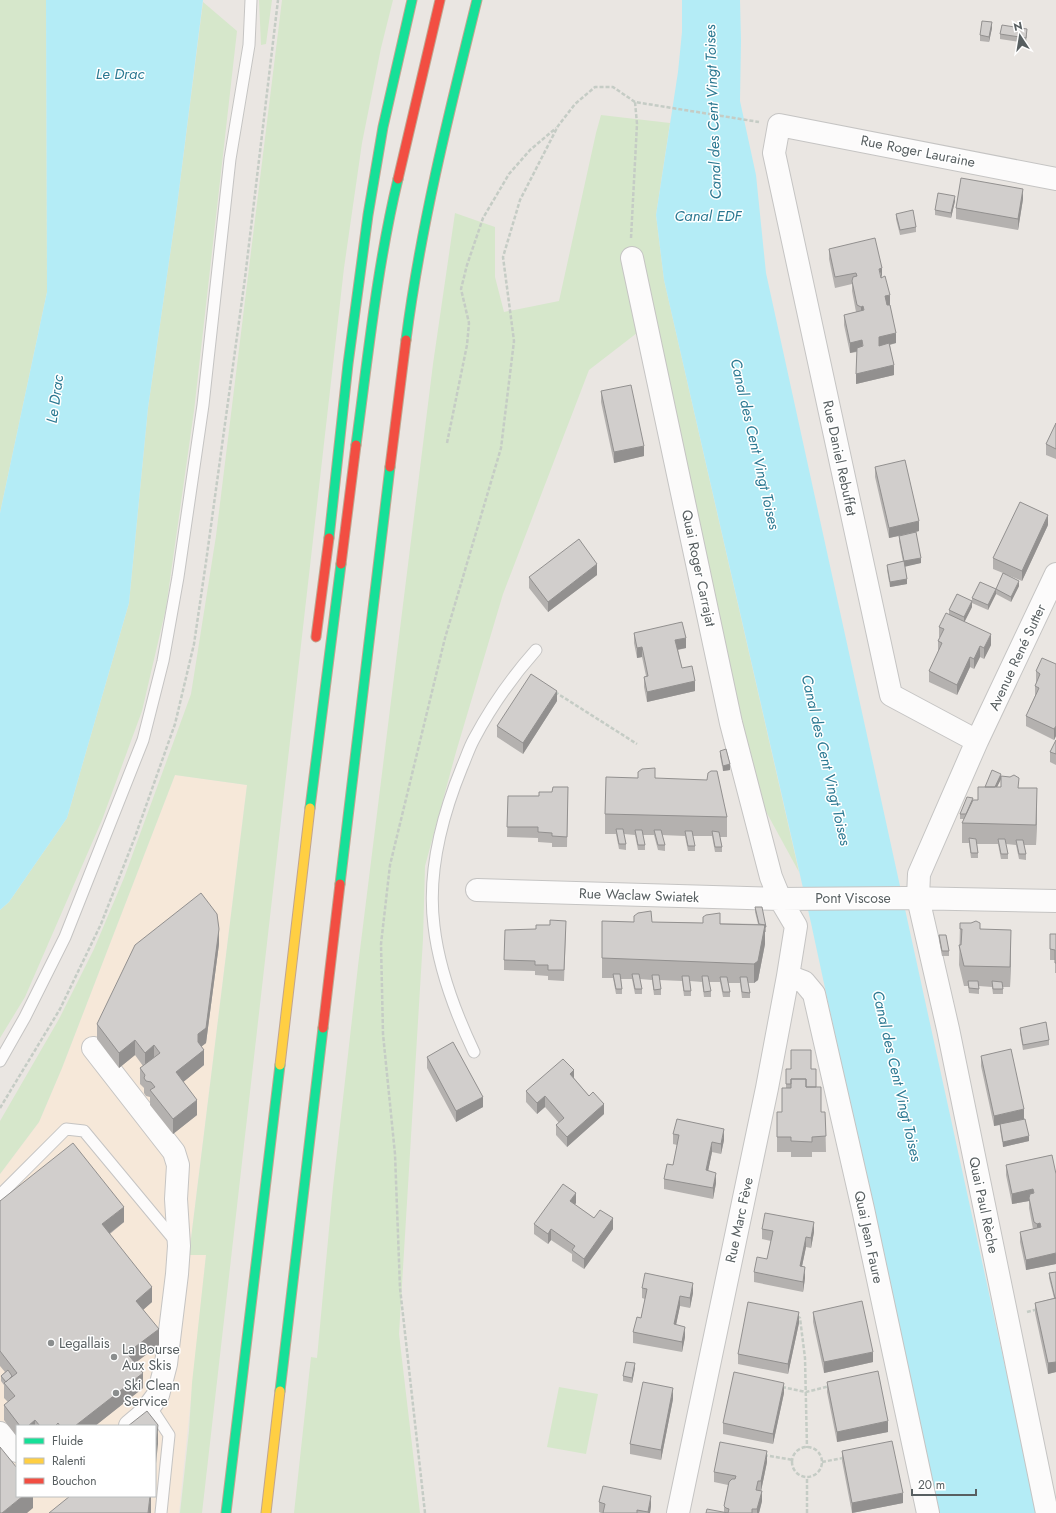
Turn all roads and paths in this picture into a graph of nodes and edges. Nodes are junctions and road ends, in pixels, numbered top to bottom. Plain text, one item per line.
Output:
1 (251, 0) edge
2 (412, 0) edge
3 (440, 0) edge
4 (477, 0) edge
5 (769, 123) junction
6 (558, 126) dead end
7 (1056, 179) edge
8 (632, 258) joint
9 (447, 443) dead end
10 (1056, 574) edge
11 (314, 649) dead end
12 (536, 650) dead end
13 (316, 692) dead end
14 (555, 692) edge
15 (322, 712) junction
16 (977, 741) junction
17 (637, 744) dead end
18 (477, 890) dead end
19 (912, 898) junction
20 (790, 899) junction
21 (1056, 902) edge
22 (796, 926) joint
23 (788, 976) junction
24 (93, 1048) dead end
25 (474, 1052) dead end
26 (0, 1061) edge
27 (0, 1195) edge
28 (179, 1246) junction
29 (1042, 1309) edge
30 (793, 1313) edge
31 (1006, 1316) junction
32 (836, 1385) edge
33 (776, 1386) edge
34 (806, 1392) junction
35 (150, 1406) junction
36 (131, 1425) edge
37 (0, 1433) edge
38 (807, 1448) junction
39 (16, 1450) edge
40 (762, 1454) edge
41 (845, 1458) edge
42 (793, 1460) junction
43 (272, 1462) junction
44 (822, 1462) junction
45 (807, 1477) junction
46 (278, 1483) dead end
47 (160, 1513) edge
48 (226, 1513) edge
49 (266, 1513) edge
50 (678, 1513) edge
51 (807, 1513) edge
52 (928, 1513) edge
53 (1047, 1513) edge

1 - 26 lane
2 - 11 highway
3 - 15 highway
4 - 43 highway
5 - 7 street, Rue Roger Lauraine
5 - 8 path
5 - 16 street, Rue Daniel Rebuffet
6 - 9 path
8 - 20 street, Quai Roger Carrajat
10 - 16 street, Avenue René Sutter
12 - 25 lane
13 - 15 highway
14 - 17 path
15 - 48 highway
16 - 19 street, Avenue René Sutter
18 - 20 street, Rue Waclaw Swiatek
19 - 20 street, Pont Viscose
19 - 21 street, Pont Viscose
19 - 31 street, Quai Paul Rèche
20 - 22 street, Quai Roger Carrajat
22 - 23 street, Rue Marc Fève
23 - 50 street, Rue Marc Fève
23 - 52 street, Quai Jean Faure
24 - 28 street
27 - 28 lane
28 - 35 street
29 - 31 path
30 - 34 path
31 - 53 street, Quai Paul Rèche
32 - 34 path
33 - 34 path
34 - 38 path
35 - 36 street
35 - 47 lane
37 - 39 street
38 - 42 path
38 - 44 path
40 - 42 path
41 - 44 path
42 - 45 path
43 - 46 highway
43 - 49 highway
44 - 45 path
45 - 51 path

